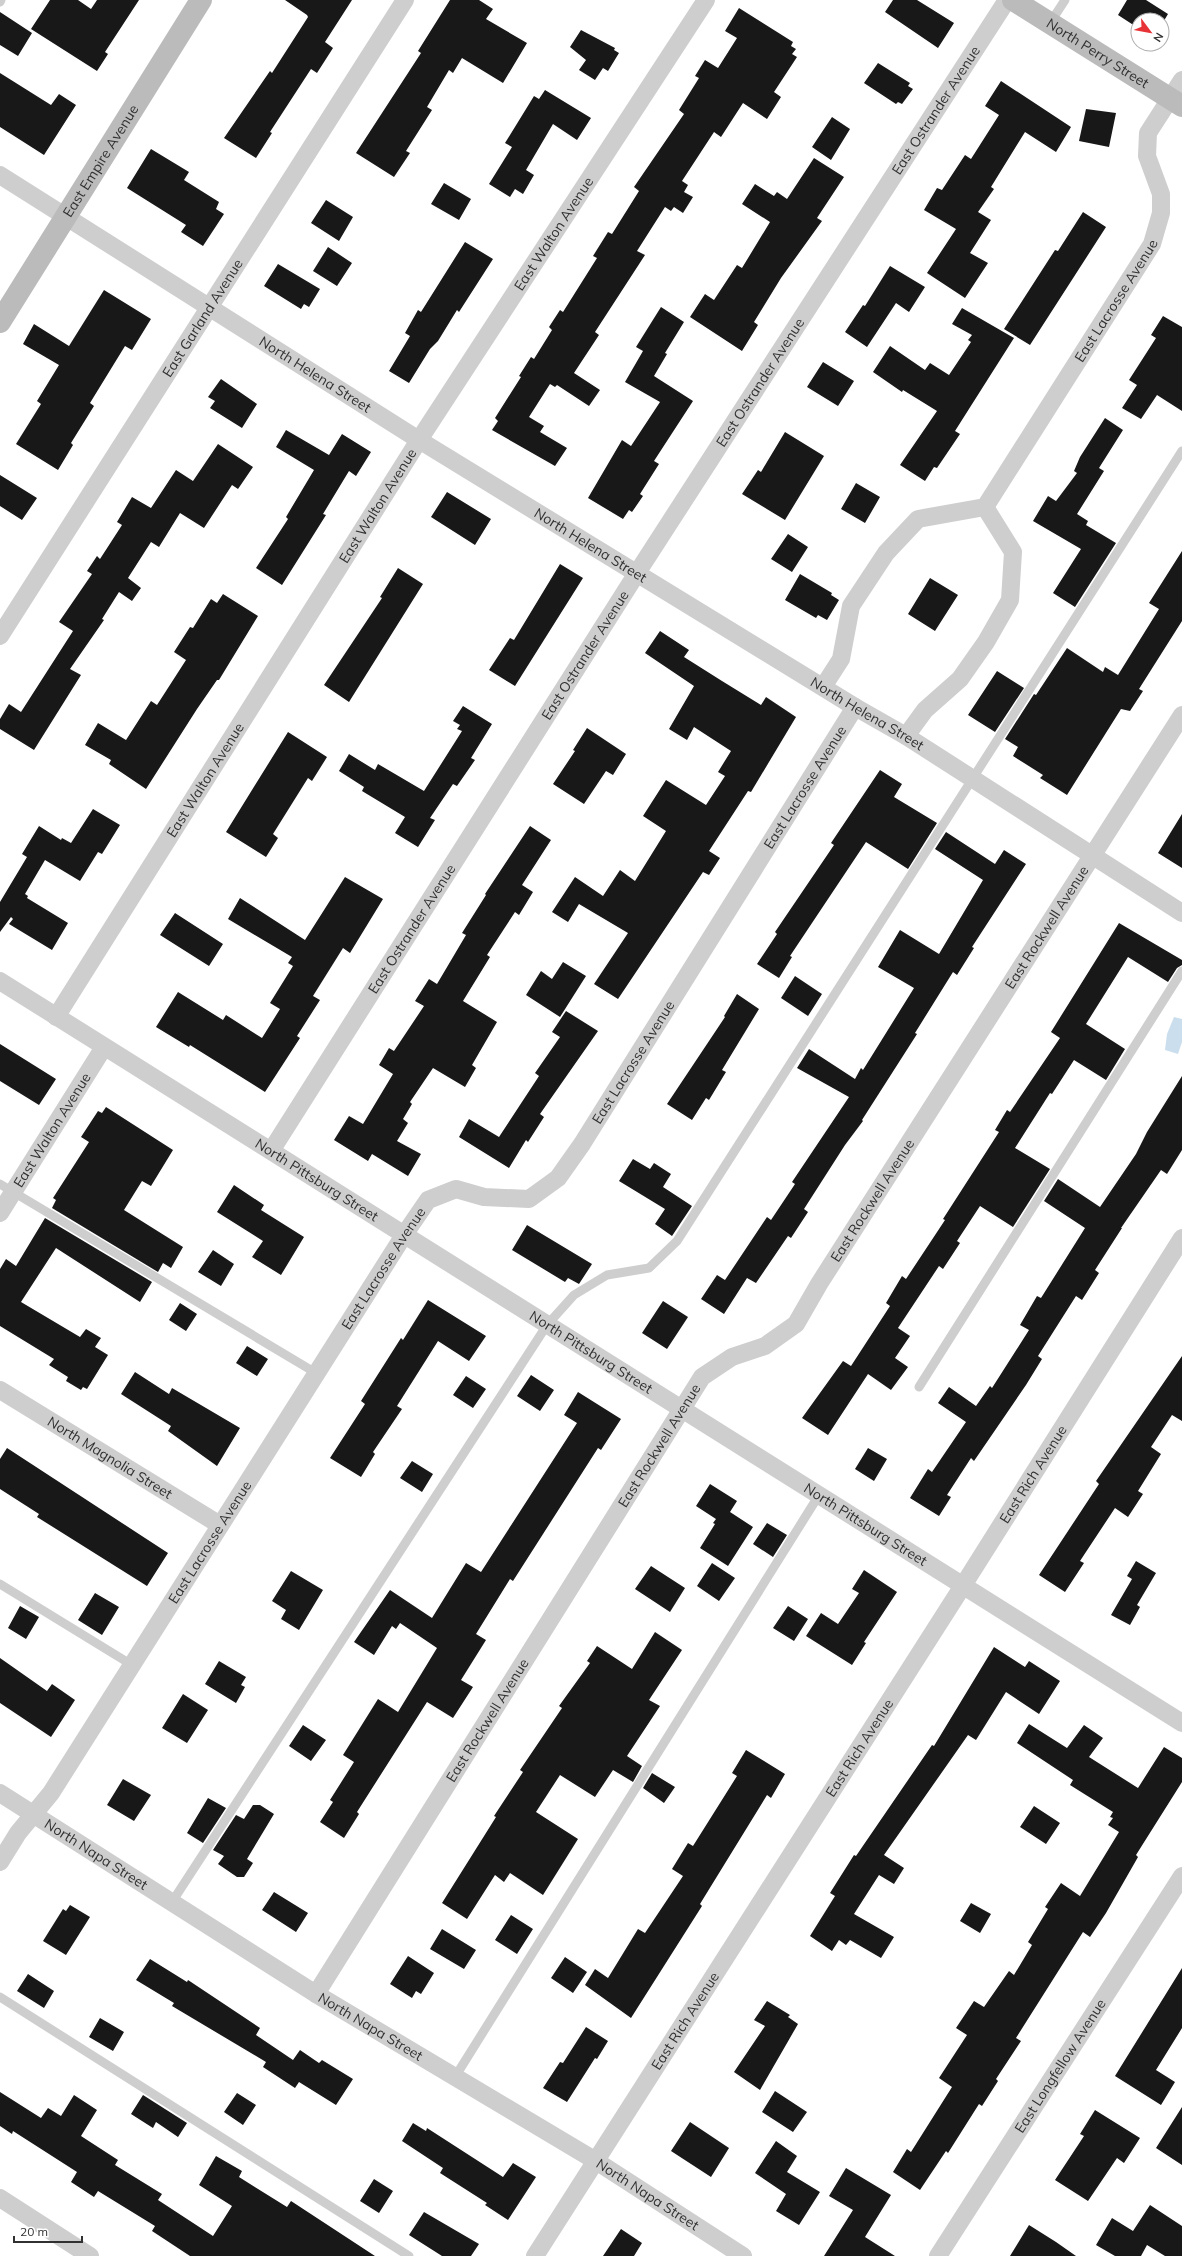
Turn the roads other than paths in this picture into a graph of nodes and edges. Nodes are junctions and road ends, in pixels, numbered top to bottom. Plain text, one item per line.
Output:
1 (201, 0) edge
2 (405, 0) edge
3 (706, 0) edge
4 (1007, 0) edge
5 (1013, 0) edge
6 (1064, 0) edge
7 (1050, 23) junction
8 (1182, 80) edge
9 (1176, 102) edge
10 (0, 175) edge
11 (66, 216) junction
12 (210, 307) junction
13 (0, 322) edge
14 (419, 440) junction
15 (1182, 451) edge
16 (985, 507) junction
17 (637, 573) junction
18 (0, 636) edge
19 (823, 687) junction
20 (855, 707) junction
21 (1182, 715) edge
22 (906, 736) junction
23 (972, 779) junction
24 (1092, 855) junction
25 (1182, 913) edge
26 (1182, 971) edge
27 (0, 981) edge
28 (56, 1017) junction
29 (104, 1047) junction
30 (271, 1151) junction
31 (6, 1188) edge
32 (0, 1213) edge
33 (404, 1234) junction
34 (1182, 1238) edge
35 (547, 1325) junction
36 (316, 1373) junction
37 (920, 1387) dead end
38 (0, 1390) edge
39 (681, 1410) junction
40 (819, 1495) junction
41 (220, 1525) junction
42 (0, 1584) edge
43 (964, 1584) junction
44 (132, 1665) junction
45 (1182, 1723) edge
46 (0, 1793) edge
47 (34, 1814) junction
48 (0, 1862) edge
49 (1182, 1876) edge
50 (172, 1902) junction
51 (316, 1994) junction
52 (0, 1997) edge
53 (455, 2077) junction
54 (596, 2161) junction
55 (0, 2198) edge
56 (90, 2256) edge
57 (409, 2256) edge
58 (535, 2256) edge
59 (744, 2256) edge
60 (938, 2256) edge

1 - 11 street, East Empire Avenue
2 - 12 street, East Garland Avenue
3 - 14 street, East Walton Avenue
4 - 17 street, East Ostrander Avenue
5 - 7 street, North Perry Street
6 - 7 lane
7 - 9 street, North Perry Street
8 - 9 street, East Lacrosse Avenue
9 - 16 street, East Lacrosse Avenue
10 - 11 street, North Helena Street
11 - 12 street, North Helena Street
11 - 13 street, East Empire Avenue
12 - 14 street, North Helena Street
12 - 18 street, East Garland Avenue
14 - 17 street, North Helena Street
14 - 28 street, East Walton Avenue
15 - 23 lane
16 - 19 street
16 - 22 street
17 - 19 street, North Helena Street
17 - 30 street, East Ostrander Avenue
19 - 20 street, North Helena Street
20 - 22 street, North Helena Street
20 - 33 street, East Lacrosse Avenue
21 - 24 street, East Rockwell Avenue
22 - 23 street, North Helena Street
23 - 24 street, North Helena Street
23 - 35 lane
24 - 25 street, North Helena Street
24 - 39 street, East Rockwell Avenue
26 - 37 lane
27 - 28 street, North Pittsburg Street
28 - 29 street, North Pittsburg Street
29 - 30 street, North Pittsburg Street
29 - 31 street, East Walton Avenue
30 - 33 street, North Pittsburg Street
31 - 32 street, East Walton Avenue
31 - 36 lane
33 - 35 street, North Pittsburg Street
33 - 36 street, East Lacrosse Avenue
34 - 43 street, East Rich Avenue
35 - 39 street, North Pittsburg Street
35 - 50 lane
36 - 41 street, East Lacrosse Avenue
38 - 41 street, North Magnolia Street
39 - 40 street, North Pittsburg Street
39 - 51 street, East Rockwell Avenue
40 - 43 street, North Pittsburg Street
40 - 53 lane
41 - 44 street, East Lacrosse Avenue
42 - 44 lane
43 - 45 street, North Pittsburg Street
43 - 54 street, East Rich Avenue
44 - 47 street, East Lacrosse Avenue
46 - 47 street, North Napa Street
47 - 48 street, East Lacrosse Avenue
47 - 50 street, North Napa Street
49 - 60 street, East Longfellow Avenue
50 - 51 street, North Napa Street
51 - 53 street, North Napa Street
52 - 57 lane
53 - 54 street, North Napa Street
54 - 58 street, East Rich Avenue
54 - 59 street, North Napa Street
55 - 56 street

